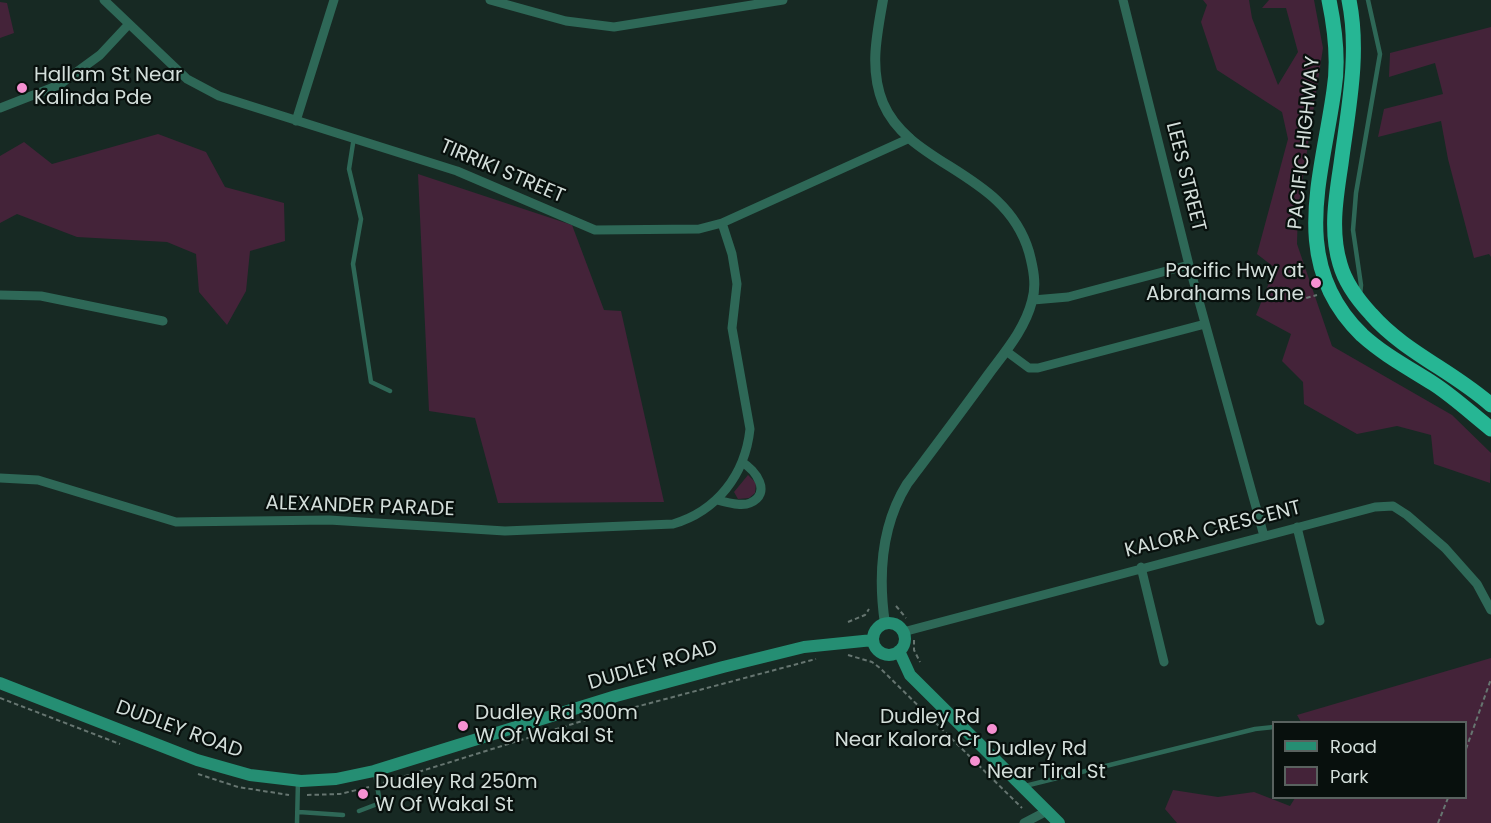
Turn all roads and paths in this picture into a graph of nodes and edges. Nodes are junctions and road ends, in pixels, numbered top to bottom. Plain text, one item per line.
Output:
1 (104, 0) edge
2 (334, 0) edge
3 (490, 0) edge
4 (783, 0) edge
5 (883, 0) edge
6 (1123, 0) edge
7 (1329, 0) edge
8 (1350, 0) edge
9 (1368, 0) edge
10 (128, 25) junction
11 (0, 108) edge
12 (296, 121) junction
13 (354, 137) junction
14 (910, 138) junction
15 (722, 223) junction
16 (1189, 265) junction
17 (0, 295) edge
18 (1317, 295) dead end
19 (1033, 300) junction
20 (1299, 300) dead end
21 (1360, 301) junction
22 (163, 321) dead end
23 (1205, 324) junction
24 (1006, 351) junction
25 (390, 391) dead end
26 (1491, 405) edge
27 (1491, 429) edge
28 (742, 462) junction
29 (0, 478) edge
30 (717, 500) junction
31 (1297, 527) junction
32 (1264, 536) junction
33 (1141, 567) junction
34 (896, 606) dead end
35 (868, 609) dead end
36 (1491, 610) edge
37 (906, 618) dead end
38 (1320, 621) dead end
39 (848, 622) dead end
40 (885, 624) junction
41 (903, 632) junction
42 (873, 640) junction
43 (914, 640) dead end
44 (899, 651) junction
45 (920, 662) dead end
46 (1164, 662) dead end
47 (1491, 679) edge
48 (0, 683) edge
49 (1272, 727) edge
50 (1467, 746) edge
51 (374, 771) junction
52 (298, 781) junction
53 (1023, 786) junction
54 (1448, 799) edge
55 (360, 811) dead end
56 (1047, 811) junction
57 (299, 812) junction
58 (343, 815) dead end
59 (297, 823) edge
60 (1024, 823) edge
61 (1059, 823) edge
62 (1438, 823) edge

1 - 10 street, TIRRIKI STREET
2 - 12 street
3 - 4 street
5 - 14 street
6 - 16 street, LEES STREET
7 - 27 highway, PACIFIC HIGHWAY
8 - 21 highway, PACIFIC HIGHWAY
9 - 21 lane
10 - 11 street
10 - 12 street, TIRRIKI STREET
12 - 13 street, TIRRIKI STREET
13 - 15 street, TIRRIKI STREET
13 - 25 lane
14 - 15 street, TIRRIKI STREET
14 - 19 street
15 - 28 street, ALEXANDER PARADE
16 - 19 street
16 - 23 street, LEES STREET
17 - 22 street
18 - 20 path
19 - 24 street
21 - 26 highway, PACIFIC HIGHWAY
23 - 24 street
23 - 32 street, LEES STREET
24 - 40 street
28 - 30 street, ALEXANDER PARADE
28 - 30 street
29 - 30 street, ALEXANDER PARADE
31 - 32 street, KALORA CRESCENT
31 - 36 street, KALORA CRESCENT
31 - 38 street
32 - 33 street, KALORA CRESCENT
33 - 41 street, KALORA CRESCENT
33 - 46 street
34 - 37 path
35 - 39 path
40 - 41 main road
40 - 42 main road
41 - 44 main road
42 - 44 main road
42 - 51 main road, DUDLEY ROAD
43 - 45 path
44 - 53 main road
47 - 50 path
48 - 52 main road, DUDLEY ROAD
49 - 53 lane
51 - 52 main road, DUDLEY ROAD
51 - 55 lane
52 - 57 lane
53 - 56 main road
54 - 62 path
56 - 60 street
56 - 61 main road
57 - 58 lane
57 - 59 lane

